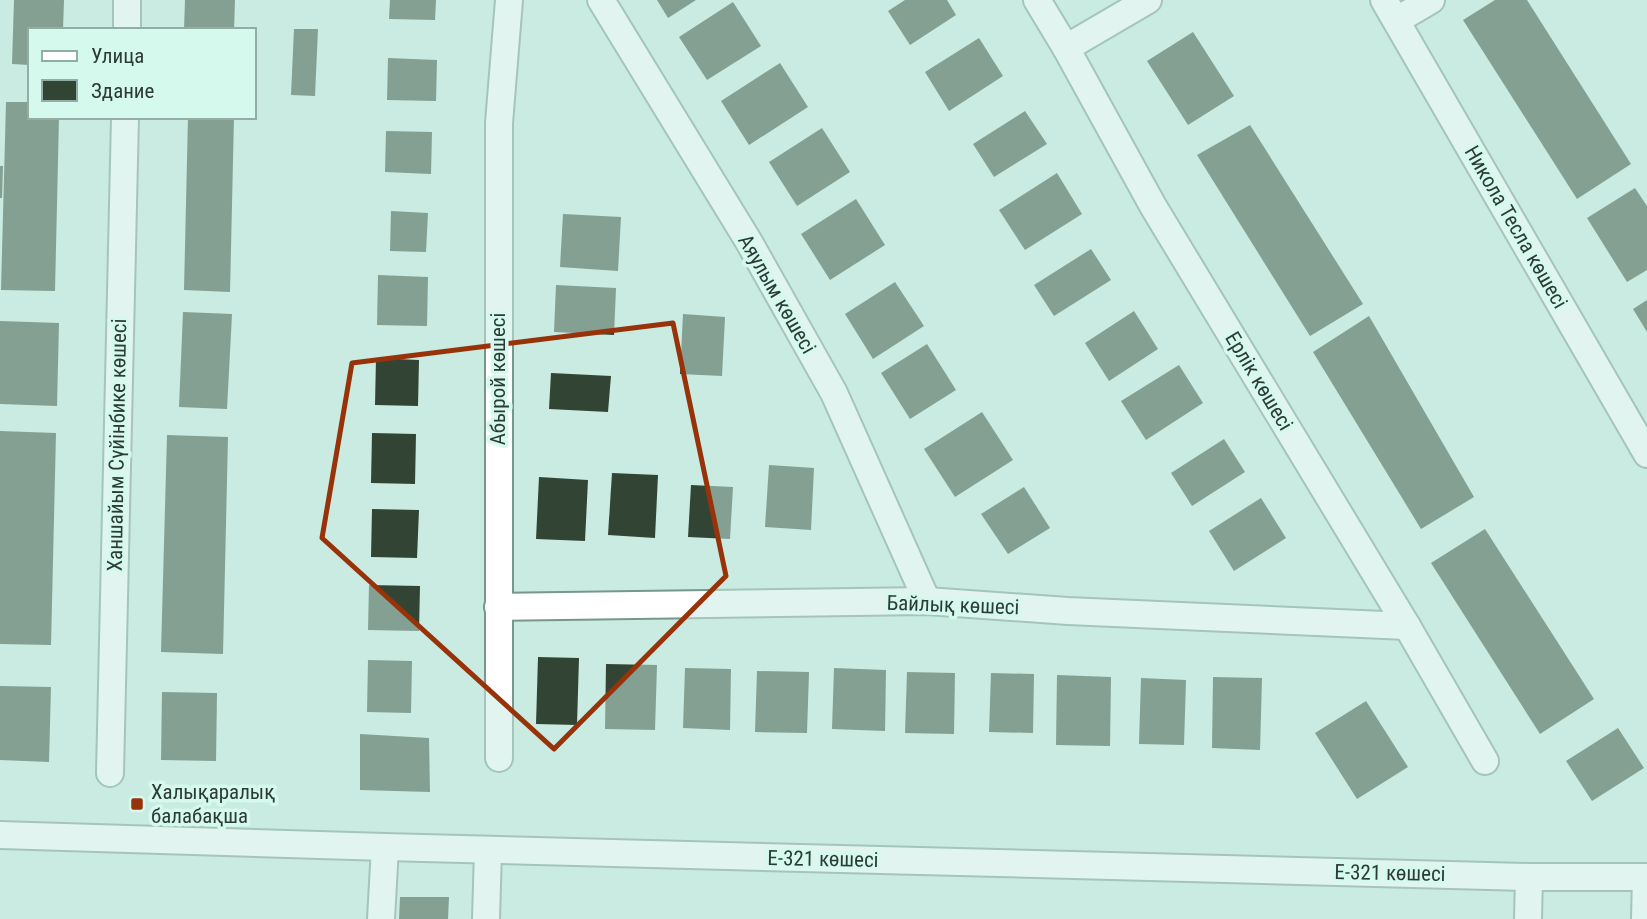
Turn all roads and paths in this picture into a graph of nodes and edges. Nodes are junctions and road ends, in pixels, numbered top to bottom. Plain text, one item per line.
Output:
1 (127, 0) edge
2 (509, 0) edge
3 (601, 0) edge
4 (1037, 0) edge
5 (1148, 0) edge
6 (1432, 0) edge
7 (1390, 10) edge
8 (127, 28) edge
9 (1066, 48) junction
10 (125, 119) edge
11 (1647, 454) edge
12 (927, 601) junction
13 (498, 607) junction
14 (1408, 626) junction
15 (499, 758) dead end
16 (1485, 761) dead end
17 (110, 773) dead end
18 (0, 835) edge
19 (385, 847) junction
20 (488, 850) junction
21 (1529, 877) junction
22 (1646, 877) edge
23 (381, 919) edge
24 (486, 919) edge
25 (1528, 919) edge
26 (1645, 919) edge

1 - 8 street
2 - 13 street, Абырой көшесі
3 - 12 street, Аяулым көшесі
4 - 9 street, Ерлік көшесі
5 - 9 street
6 - 7 street
7 - 11 street, Никола Тесла көшесі
9 - 14 street, Ерлік көшесі
10 - 17 street, Ханшайым Сүйінбике көшесі
12 - 13 street, Байлық көшесі
12 - 14 street, Байлық көшесі
13 - 15 street, Абырой көшесі
14 - 16 street, Ерлік көшесі
18 - 19 street, Е-321 көшесі
19 - 20 street, Е-321 көшесі
19 - 23 street
20 - 21 street, Е-321 көшесі
20 - 24 street
21 - 22 street, Е-321 көшесі
21 - 25 street
22 - 26 street

